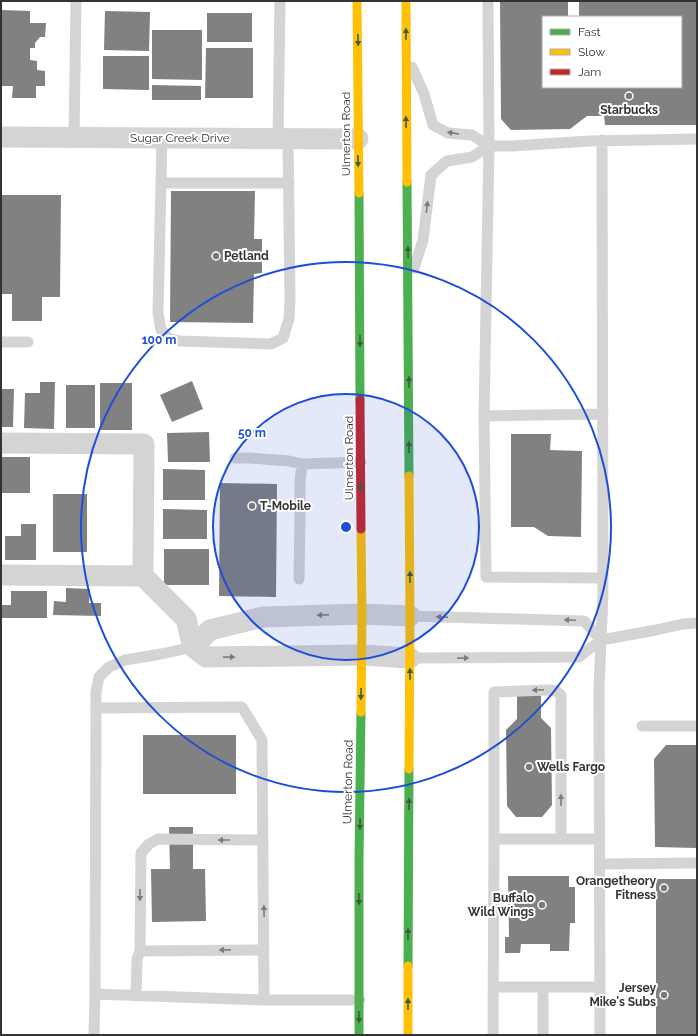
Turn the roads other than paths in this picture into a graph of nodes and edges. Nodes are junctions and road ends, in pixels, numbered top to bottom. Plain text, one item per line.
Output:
1 (76, 1) edge
2 (280, 1) edge
3 (357, 1) edge
4 (406, 1) edge
5 (488, 1) edge
6 (406, 52) junction
7 (1, 137) edge
8 (74, 138) junction
9 (162, 138) junction
10 (283, 139) junction
11 (358, 139) junction
12 (697, 139) edge
13 (602, 140) junction
14 (488, 146) junction
15 (161, 183) junction
16 (289, 183) junction
17 (408, 285) junction
18 (1, 342) edge
19 (28, 342) dead end
20 (603, 414) junction
21 (484, 416) junction
22 (1, 443) edge
23 (235, 458) dead end
24 (361, 462) junction
25 (302, 464) junction
26 (1, 575) edge
27 (143, 576) junction
28 (603, 578) junction
29 (298, 579) dead end
30 (362, 614) junction
31 (410, 616) junction
32 (697, 623) edge
33 (601, 640) junction
34 (193, 647) junction
35 (362, 655) junction
36 (410, 658) junction
37 (96, 708) junction
38 (642, 726) dead end
39 (697, 726) edge
40 (494, 839) junction
41 (561, 839) junction
42 (263, 840) junction
43 (599, 840) junction
44 (697, 863) edge
45 (599, 864) junction
46 (264, 950) junction
47 (140, 951) junction
48 (494, 987) junction
49 (544, 987) junction
50 (600, 987) junction
51 (95, 994) junction
52 (136, 996) junction
53 (264, 1000) junction
54 (360, 1000) junction
55 (94, 1035) edge
56 (359, 1035) edge
57 (408, 1035) edge
58 (493, 1035) edge
59 (543, 1035) edge
60 (600, 1035) edge

1 - 8 lane
2 - 10 lane
3 -> 11 main road, Ulmerton Road
6 -> 4 main road
5 - 14 lane
14 -> 6 lane
17 -> 6 main road
7 - 8 street, Sugar Creek Drive
8 - 9 street, Sugar Creek Drive
9 - 10 street, Sugar Creek Drive
9 - 15 lane
10 - 11 street, Sugar Creek Drive
10 - 16 lane
11 -> 24 main road, Ulmerton Road
12 - 13 lane
13 - 14 lane
13 - 20 lane
17 -> 14 lane
14 - 21 lane
15 - 16 lane
15 - 16 lane
31 -> 17 main road
18 - 19 lane
20 - 21 lane
20 - 28 lane
21 - 28 lane
22 - 27 street
23 - 25 lane
24 - 25 lane
24 -> 30 main road, Ulmerton Road
25 - 29 lane
26 - 27 street
27 - 34 street
28 - 33 lane
30 - 31 street
30 -> 34 street
30 - 35 main road, Ulmerton Road
33 -> 31 lane
31 - 36 main road
32 - 33 lane
36 -> 33 lane
33 - 43 lane
34 -> 35 street
34 - 37 lane
35 - 36 street
35 -> 54 main road, Ulmerton Road
57 -> 36 main road
37 - 42 lane
37 - 51 lane
38 - 39 lane
40 - 41 lane
41 -> 40 lane
40 - 48 lane
41 - 43 lane
46 -> 42 lane
42 -> 47 lane
43 - 45 lane
44 - 45 lane
45 - 50 lane
46 -> 47 lane
46 - 53 lane
47 - 52 lane
48 - 49 lane
48 - 58 lane
49 - 50 lane
49 - 59 lane
50 - 60 lane
51 - 52 lane
51 - 55 lane
52 - 53 lane
53 - 54 lane
54 -> 56 main road, Ulmerton Road

